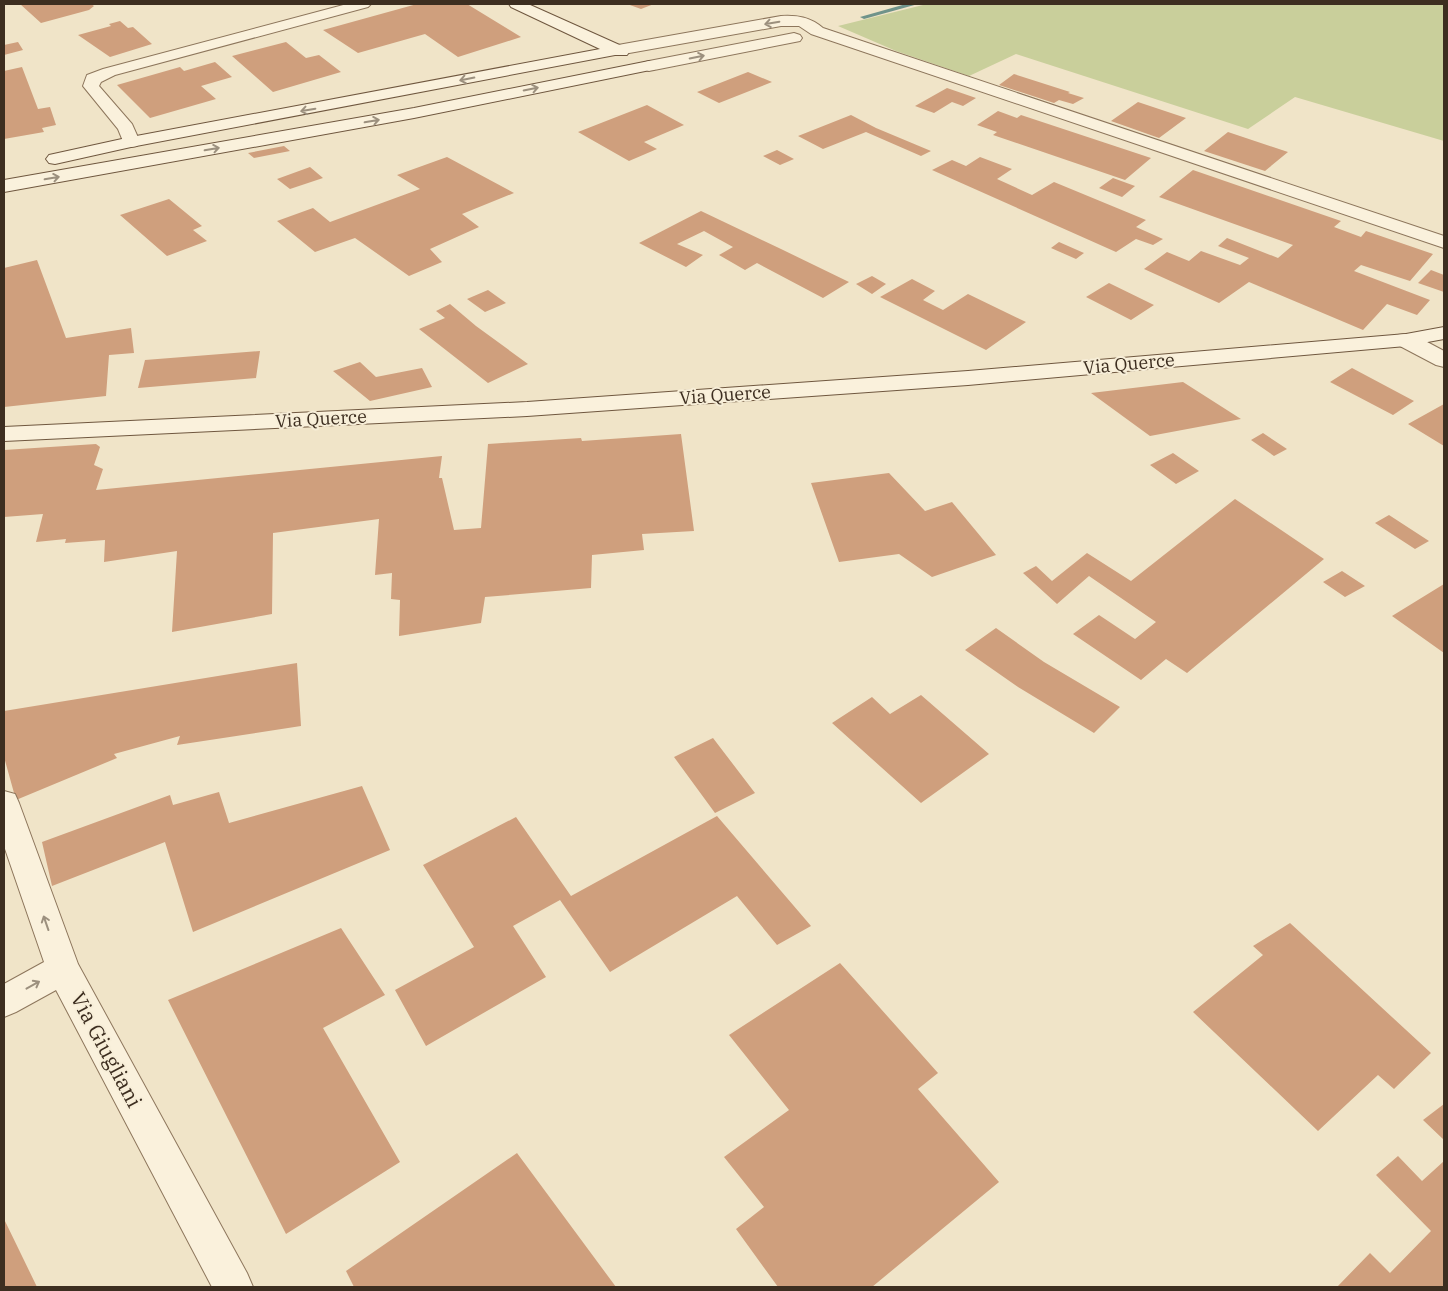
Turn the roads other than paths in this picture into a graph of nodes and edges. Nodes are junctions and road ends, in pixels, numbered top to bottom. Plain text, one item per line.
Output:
1 (363, 4) edge
2 (516, 4) edge
3 (817, 31) junction
4 (618, 50) junction
5 (649, 66) junction
6 (131, 142) junction
7 (4, 172) edge
8 (4, 186) edge
9 (1444, 242) edge
10 (1444, 333) edge
11 (1406, 340) junction
12 (1444, 360) edge
13 (4, 434) edge
14 (4, 803) edge
15 (63, 969) junction
16 (4, 1001) edge
17 (233, 1287) edge

1 - 6 street
2 - 4 street
3 -> 4 street
5 -> 3 street
3 - 9 street
4 - 5 street
4 -> 6 street
8 -> 5 street
6 - 7 street
10 - 11 street, Via Querce
11 - 12 street
11 - 13 street, Via Querce
15 -> 14 street, Via Giugliani
16 -> 15 street
15 - 17 street, Via Giugliani

